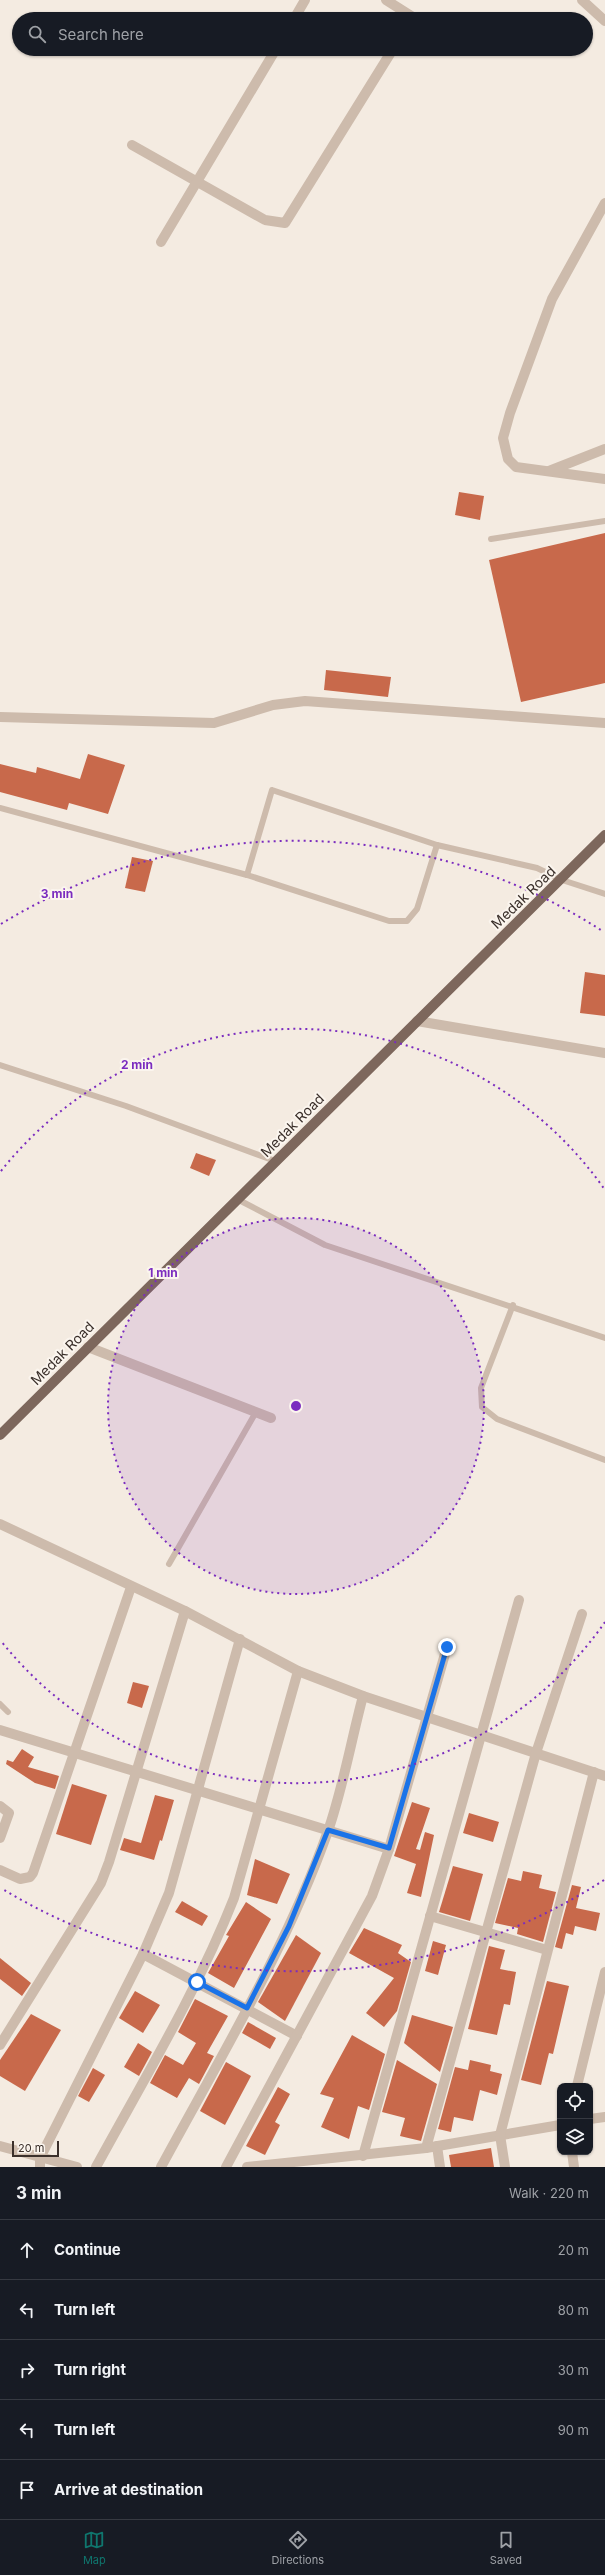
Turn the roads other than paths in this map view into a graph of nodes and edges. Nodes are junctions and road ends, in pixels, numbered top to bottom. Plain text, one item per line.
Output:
1 (305, 0) edge
2 (386, 0) edge
3 (582, 0) edge
4 (298, 12) edge
5 (405, 12) edge
6 (605, 21) edge
7 (272, 56) edge
8 (390, 56) edge
9 (132, 145) dead end
10 (198, 181) junction
11 (605, 203) edge
12 (161, 242) dead end
13 (605, 449) edge
14 (547, 472) junction
15 (605, 479) edge
16 (605, 521) edge
17 (491, 539) dead end
18 (0, 718) edge
19 (605, 723) edge
20 (0, 808) edge
21 (605, 835) edge
22 (437, 845) junction
23 (246, 875) junction
24 (562, 880) junction
25 (605, 894) edge
26 (417, 1021) junction
27 (605, 1053) edge
28 (0, 1065) edge
29 (275, 1161) junction
30 (237, 1199) junction
31 (513, 1305) junction
32 (605, 1338) edge
33 (88, 1347) junction
34 (256, 1412) junction
35 (270, 1418) dead end
36 (0, 1435) edge
37 (605, 1460) edge
38 (0, 1524) edge
39 (168, 1564) dead end
40 (131, 1587) junction
41 (519, 1600) dead end
42 (185, 1611) junction
43 (582, 1614) dead end
44 (240, 1639) junction
45 (447, 1647) dead end
46 (298, 1670) junction
47 (363, 1696) junction
48 (0, 1704) edge
49 (8, 1712) dead end
50 (428, 1717) junction
51 (0, 1730) edge
52 (480, 1734) junction
53 (73, 1753) junction
54 (536, 1753) junction
55 (136, 1772) junction
56 (594, 1772) junction
57 (605, 1776) edge
58 (198, 1790) junction
59 (0, 1806) edge
60 (259, 1809) junction
61 (328, 1830) junction
62 (0, 1838) edge
63 (389, 1848) junction
64 (0, 1870) edge
65 (430, 1916) junction
66 (487, 1932) junction
67 (548, 1950) junction
68 (143, 1954) junction
69 (605, 1972) edge
70 (197, 1982) junction
71 (247, 2008) junction
72 (297, 2036) junction
73 (0, 2045) edge
74 (578, 2083) edge
75 (605, 2117) edge
76 (593, 2119) edge
77 (557, 2125) edge
78 (500, 2135) junction
79 (0, 2146) edge
80 (437, 2146) junction
81 (426, 2148) junction
82 (572, 2155) edge
83 (364, 2156) junction
84 (40, 2163) edge
85 (77, 2167) edge
86 (96, 2167) edge
87 (161, 2167) edge
88 (226, 2167) edge
89 (247, 2167) edge
90 (440, 2167) edge
91 (505, 2167) edge
92 (574, 2167) edge

1 - 4 street
2 - 5 street
3 - 6 street
7 - 10 street
8 - 10 street
9 - 10 street
10 - 12 street
11 - 14 street
13 - 14 street
14 - 15 street
16 - 17 lane
18 - 19 street
20 - 23 lane
21 - 24 main road, Medak Road
22 - 23 lane
22 - 23 lane
22 - 24 lane
24 - 25 lane
24 - 26 main road, Medak Road
26 - 27 street
26 - 29 main road, Medak Road
28 - 29 lane
29 - 30 main road, Medak Road
30 - 31 lane
30 - 33 main road, Medak Road
31 - 32 lane
31 - 37 lane
33 - 34 street
33 - 36 main road, Medak Road
34 - 35 street
34 - 39 lane
38 - 40 street
40 - 42 street
40 - 53 street
41 - 52 street
42 - 44 street
42 - 55 street
43 - 54 street
44 - 46 street
44 - 58 street
45 - 50 street
46 - 47 street
46 - 60 street
47 - 50 street
47 - 61 street
48 - 49 lane
50 - 52 street
50 - 63 street
51 - 53 street
52 - 54 street
52 - 65 street
53 - 55 street
53 - 64 street
54 - 56 street
54 - 66 street
55 - 58 street
55 - 73 street
56 - 57 street
56 - 67 street
58 - 60 street
58 - 68 street
59 - 62 street
60 - 61 street
60 - 70 street
61 - 63 street
61 - 71 street
63 - 72 street
65 - 66 street
65 - 83 street
66 - 67 street
66 - 81 street
67 - 78 street
68 - 70 street
68 - 84 street
69 - 74 street
70 - 71 street
70 - 86 street
71 - 72 street
71 - 87 street
72 - 88 street
75 - 76 street
77 - 78 street
78 - 80 street
78 - 91 street
79 - 84 street
80 - 81 street
80 - 90 street
81 - 83 street
82 - 92 street
83 - 89 street
84 - 85 street

